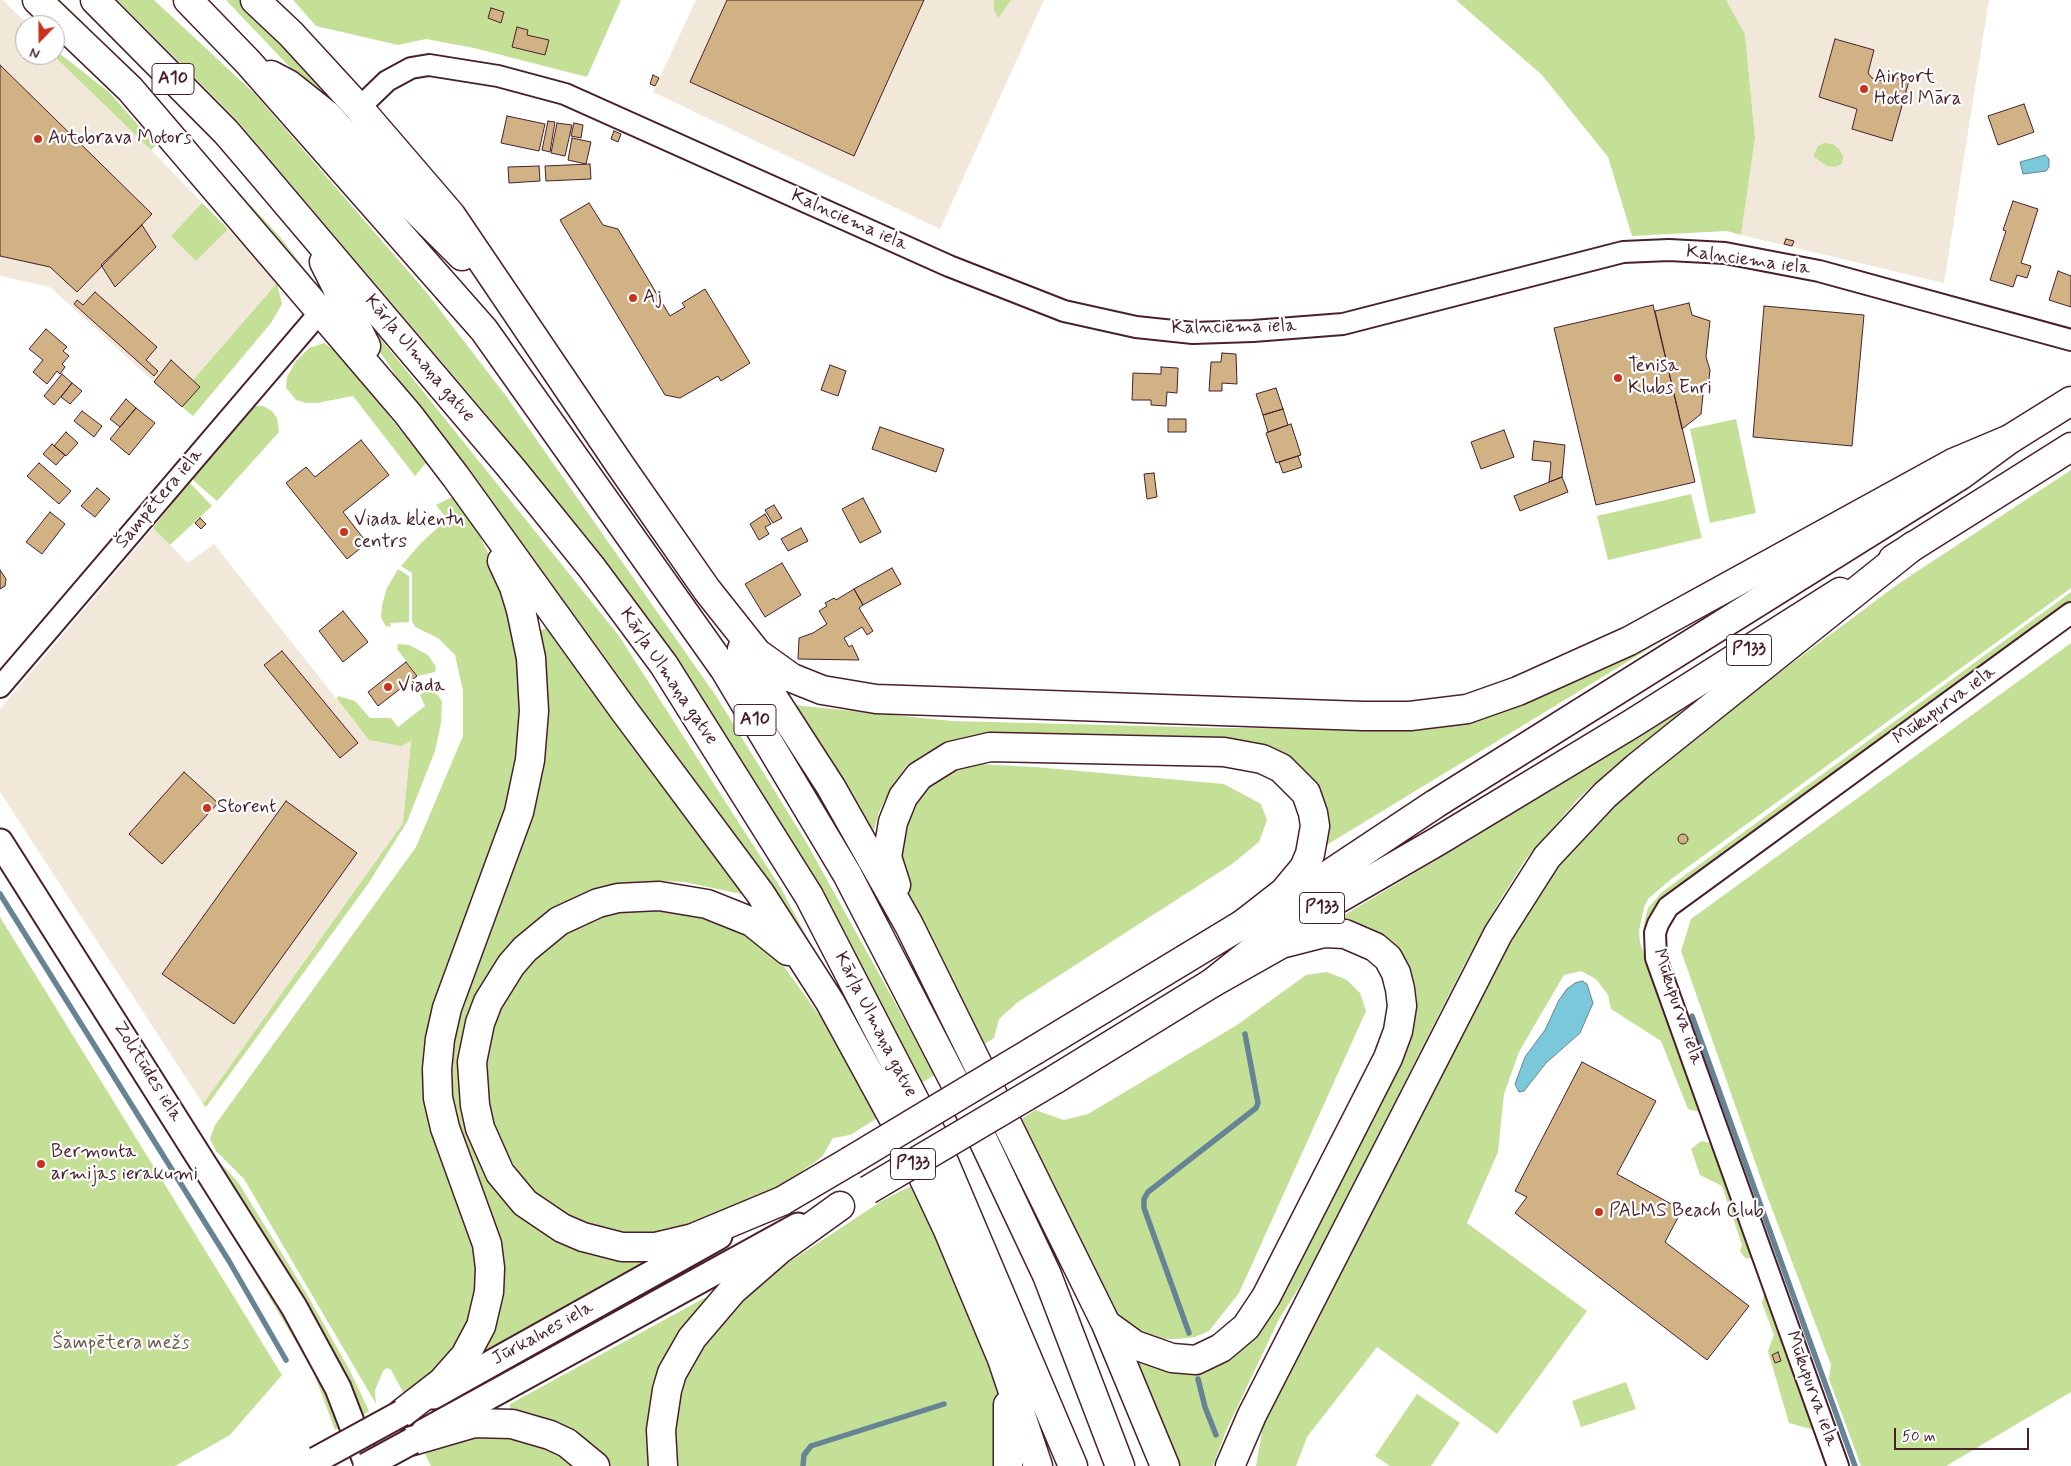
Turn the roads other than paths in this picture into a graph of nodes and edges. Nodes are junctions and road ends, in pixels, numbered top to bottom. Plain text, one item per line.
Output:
1 (37, 0) edge
2 (95, 0) edge
3 (188, 0) edge
4 (255, 0) edge
5 (248, 62) junction
6 (359, 108) junction
7 (309, 229) junction
8 (321, 311) junction
9 (521, 322) junction
10 (2069, 337) edge
11 (2071, 401) edge
12 (408, 414) junction
13 (2010, 439) junction
14 (2071, 446) edge
15 (476, 506) junction
16 (1913, 546) junction
17 (707, 590) junction
18 (2071, 613) edge
19 (0, 687) edge
20 (0, 842) edge
21 (1243, 924) junction
22 (909, 925) junction
23 (1212, 983) junction
24 (830, 1002) junction
25 (782, 1201) junction
26 (840, 1206) junction
27 (1106, 1324) junction
28 (1002, 1359) junction
29 (402, 1413) junction
30 (412, 1441) junction
31 (310, 1463) edge
32 (367, 1466) edge
33 (595, 1466) edge
34 (663, 1466) edge
35 (1008, 1466) edge
36 (1038, 1466) edge
37 (1073, 1466) edge
38 (1120, 1466) edge
39 (1165, 1466) edge
40 (1230, 1466) edge
41 (1838, 1466) edge

1 - 8 main road
2 - 7 main road, Kārļa Ulmaņa gatve / A10
3 - 5 main road, A10
4 - 6 main road
5 - 9 main road
5 - 38 main road, A10
6 - 9 main road
6 - 10 street, Kalnciema iela
7 - 12 main road
7 - 37 main road, Kārļa Ulmaņa gatve / A10
8 - 12 main road
8 - 19 street, Šampētera iela
9 - 17 main road
11 - 13 main road, P133
12 - 15 main road
13 - 17 main road
13 - 21 main road, P133
14 - 16 main road, P133
15 - 24 main road
15 - 29 main road
16 - 23 main road, P133
16 - 40 main road
17 - 22 main road
18 - 41 street, Mūkupurva iela
20 - 32 street, Zolitūdes iela
21 - 22 main road
21 - 25 main road, P133, bridge
22 - 27 main road
23 - 26 main road, P133, bridge
23 - 27 main road
24 - 25 main road
24 - 28 main road
25 - 29 street, Jūrkalnes iela
26 - 30 street, Jūrkalnes iela
26 - 34 main road
27 - 39 main road
28 - 35 main road
28 - 36 main road
29 - 31 street, Jūrkalnes iela, bridge
30 - 32 street, Jūrkalnes iela, bridge
30 - 33 main road

